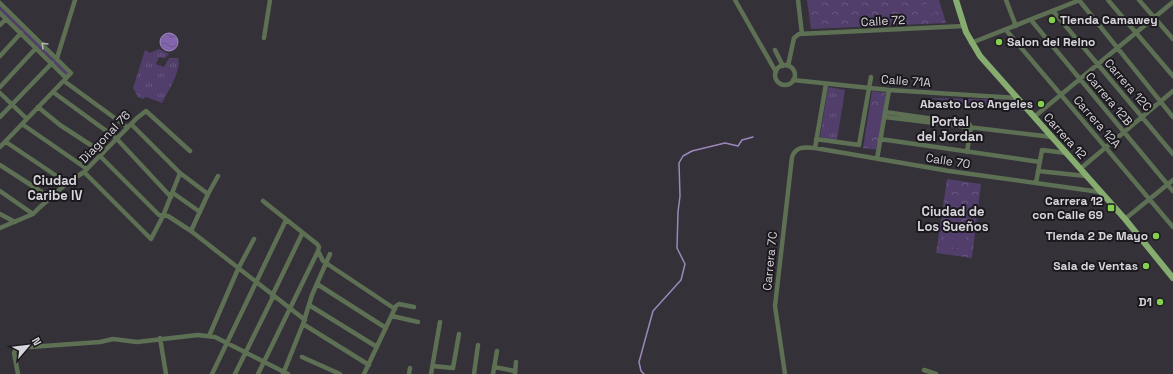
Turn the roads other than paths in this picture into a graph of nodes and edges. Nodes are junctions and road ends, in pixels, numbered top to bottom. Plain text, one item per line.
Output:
1 (75, 0) edge
2 (270, 0) edge
3 (735, 0) edge
4 (798, 0) edge
5 (956, 0) edge
6 (1006, 0) edge
7 (1079, 0) edge
8 (1108, 0) edge
9 (1139, 0) edge
10 (1172, 2) edge
11 (0, 3) edge
12 (1053, 11) junction
13 (0, 13) edge
14 (1154, 18) junction
15 (6, 19) junction
16 (1031, 20) junction
17 (0, 25) edge
18 (964, 26) junction
19 (1016, 26) junction
20 (1006, 30) junction
21 (21, 33) junction
22 (1135, 33) junction
23 (802, 34) junction
24 (264, 38) dead end
25 (1173, 39) edge
26 (971, 43) junction
27 (36, 48) junction
28 (1117, 48) junction
29 (775, 50) dead end
30 (0, 56) edge
31 (57, 58) junction
32 (52, 63) junction
33 (1098, 64) junction
34 (785, 66) junction
35 (776, 72) junction
36 (1173, 76) edge
37 (871, 77) dead end
38 (1079, 79) junction
39 (65, 80) junction
40 (793, 80) junction
41 (826, 84) junction
42 (0, 87) edge
43 (870, 89) junction
44 (889, 90) junction
45 (1173, 91) edge
46 (53, 92) junction
47 (0, 93) edge
48 (1061, 94) junction
49 (1018, 98) junction
50 (1160, 102) junction
51 (12, 104) junction
52 (38, 108) junction
53 (885, 114) junction
54 (0, 117) edge
55 (1034, 117) junction
56 (1142, 117) junction
57 (1173, 117) edge
58 (27, 119) junction
59 (22, 124) junction
60 (129, 125) junction
61 (971, 127) junction
62 (1124, 132) junction
63 (1052, 137) junction
64 (116, 138) junction
65 (816, 139) junction
66 (880, 139) junction
67 (6, 142) junction
68 (0, 147) edge
69 (1106, 147) junction
70 (815, 148) junction
71 (796, 151) joint
72 (190, 152) dead end
73 (967, 152) junction
74 (1066, 153) junction
75 (1173, 154) edge
76 (102, 155) junction
77 (877, 159) junction
78 (1040, 162) junction
79 (0, 165) edge
80 (1080, 169) junction
81 (86, 171) junction
82 (1038, 171) junction
83 (180, 173) junction
84 (218, 176) dead end
85 (1086, 176) junction
86 (1173, 180) edge
87 (67, 183) junction
88 (1036, 183) junction
89 (1168, 185) junction
90 (0, 191) edge
91 (1173, 191) edge
92 (1100, 192) junction
93 (208, 194) junction
94 (172, 195) junction
95 (51, 198) junction
96 (1150, 199) junction
97 (263, 201) dead end
98 (200, 212) junction
99 (0, 214) edge
100 (33, 214) junction
101 (161, 215) junction
102 (1125, 219) junction
103 (286, 220) junction
104 (15, 222) junction
105 (1173, 227) edge
106 (0, 228) edge
107 (191, 232) junction
108 (302, 234) junction
109 (254, 239) dead end
110 (318, 251) junction
111 (330, 254) dead end
112 (326, 263) junction
113 (238, 269) junction
114 (1173, 278) edge
115 (255, 283) junction
116 (317, 284) junction
117 (272, 297) junction
118 (309, 305) junction
119 (414, 307) dead end
120 (288, 309) junction
121 (395, 309) junction
122 (392, 316) junction
123 (304, 322) junction
124 (418, 322) dead end
125 (440, 322) dead end
126 (386, 328) junction
127 (459, 334) dead end
128 (209, 336) junction
129 (160, 338) junction
130 (228, 343) junction
131 (478, 345) dead end
132 (378, 347) junction
133 (497, 351) dead end
134 (246, 352) junction
135 (302, 357) dead end
136 (264, 362) junction
137 (516, 362) dead end
138 (369, 365) junction
139 (433, 366) junction
140 (326, 368) junction
141 (410, 368) dead end
142 (494, 368) junction
143 (924, 370) dead end
144 (285, 373) edge
145 (515, 373) edge
146 (18, 374) edge
147 (166, 374) edge
148 (212, 374) edge
149 (235, 374) edge
150 (258, 374) edge
151 (324, 374) edge
152 (340, 374) edge
153 (364, 374) edge
154 (409, 374) edge
155 (431, 374) edge
156 (474, 374) edge
157 (493, 374) edge
158 (786, 374) edge
159 (936, 374) edge

1 - 31 street
2 - 24 street
3 - 35 street
4 - 23 street
5 - 18 main road, Carrera 12
6 - 19 street
7 - 12 street
7 - 28 street
8 - 22 street
9 - 14 street
10 - 14 street
31 -> 11 street
12 - 16 street
12 - 33 street, Carrera 12C
13 - 15 street
14 - 22 street
14 - 25 street
15 - 17 street
15 - 21 street
16 - 19 street
16 - 38 street, Carrera 12B
18 - 23 street, Calle 72
18 - 26 main road, Carrera 12
19 - 20 street
20 - 26 street
20 - 48 street, Carrera 12A
21 - 27 street
21 - 30 street
22 - 28 street
22 - 36 street
23 - 34 street
26 - 49 main road, Carrera 12
27 - 32 street
27 - 42 street
28 - 33 street
28 - 50 street
29 - 34 street
31 - 39 street
32 - 39 street
32 - 51 street
33 - 38 street
33 - 56 street, Carrera 12C
34 - 35 street
34 - 40 street
35 - 40 street
37 - 43 street
38 - 48 street
38 - 62 street, Carrera 12B
39 - 46 street
39 - 60 street
40 - 41 street, Calle 71A
41 - 43 street, Calle 71A
41 - 65 street
43 - 44 street, Calle 71A
43 - 65 street
44 - 49 street, Calle 71A
44 - 53 street
45 - 50 street
46 - 52 street
46 - 64 street
47 - 51 street
48 - 55 street
48 - 69 street, Carrera 12A
49 - 55 main road, Carrera 12
50 - 56 street
50 - 57 street
51 - 54 street
51 - 58 street
52 - 58 street
52 - 76 street
53 - 61 street
53 - 66 street
55 - 63 main road, Carrera 12
56 - 62 street
56 - 75 street, Carrera 12C
58 - 59 street
59 - 67 street
59 - 81 street
60 - 64 street, Diagonal 76
60 - 72 street, Diagonal 76
60 - 83 street
61 - 63 street
61 - 73 street
62 - 69 street
62 - 89 street, Carrera 12B
63 - 74 main road, Carrera 12
64 - 76 street, Diagonal 76
64 - 94 street
65 - 70 street
66 - 73 street
66 - 77 street
67 - 68 street
67 - 87 street
69 - 80 street
69 - 96 street, Carrera 12A
70 - 71 street, Calle 70
70 - 77 street, Calle 70
71 - 158 street, Carrera 7C
73 - 78 street
74 - 78 street
74 - 80 main road, Carrera 12
76 - 81 street, Diagonal 76
76 - 101 street
77 - 88 street, Calle 70
78 - 82 street
79 - 95 street
80 - 85 main road, Carrera 12
81 - 87 street, Diagonal 76
81 - 101 street
82 - 85 street
82 - 88 street
83 - 93 street
83 - 94 street
84 - 93 street
85 - 92 main road, Carrera 12
86 - 89 street
87 - 95 street, Diagonal 76
88 - 92 street, Calle 70
89 - 91 street, Carrera 12B
89 - 96 street
90 - 100 street
92 - 102 main road, Carrera 12
93 - 98 street
94 - 98 street
94 - 101 street
95 - 100 street, Diagonal 76
96 - 102 street
96 - 105 street, Carrera 12A
97 - 103 street
98 - 107 street
99 - 104 street
100 - 104 street, Diagonal 76
101 - 107 street
102 - 114 main road, Carrera 12
103 - 108 street
103 - 115 street
104 - 106 street, Diagonal 76
107 - 113 street
108 - 110 street
108 - 117 street
109 - 113 street
110 - 112 street
110 - 120 street
111 - 112 street
112 - 116 street
112 - 121 street
113 - 115 street
113 - 128 street
115 - 117 street
115 - 130 street
116 - 118 street
116 - 126 street
117 - 120 street
117 - 134 street
118 - 123 street
118 - 132 street
119 - 121 street
120 - 123 street
120 - 136 street
121 - 122 street
122 - 124 street
122 - 126 street
123 - 138 street
123 - 144 street
125 - 139 street
126 - 132 street
127 - 139 street
128 - 129 street
128 - 130 street
129 - 146 street
129 - 147 street
130 - 134 street
130 - 148 street
131 - 156 street
132 - 138 street
133 - 142 street
134 - 136 street
134 - 149 street
135 - 140 street
136 - 144 street
136 - 150 street
137 - 145 street
138 - 153 street
139 - 155 street
140 - 151 street
140 - 152 street
141 - 154 street
142 - 145 street
142 - 157 street
143 - 159 street

